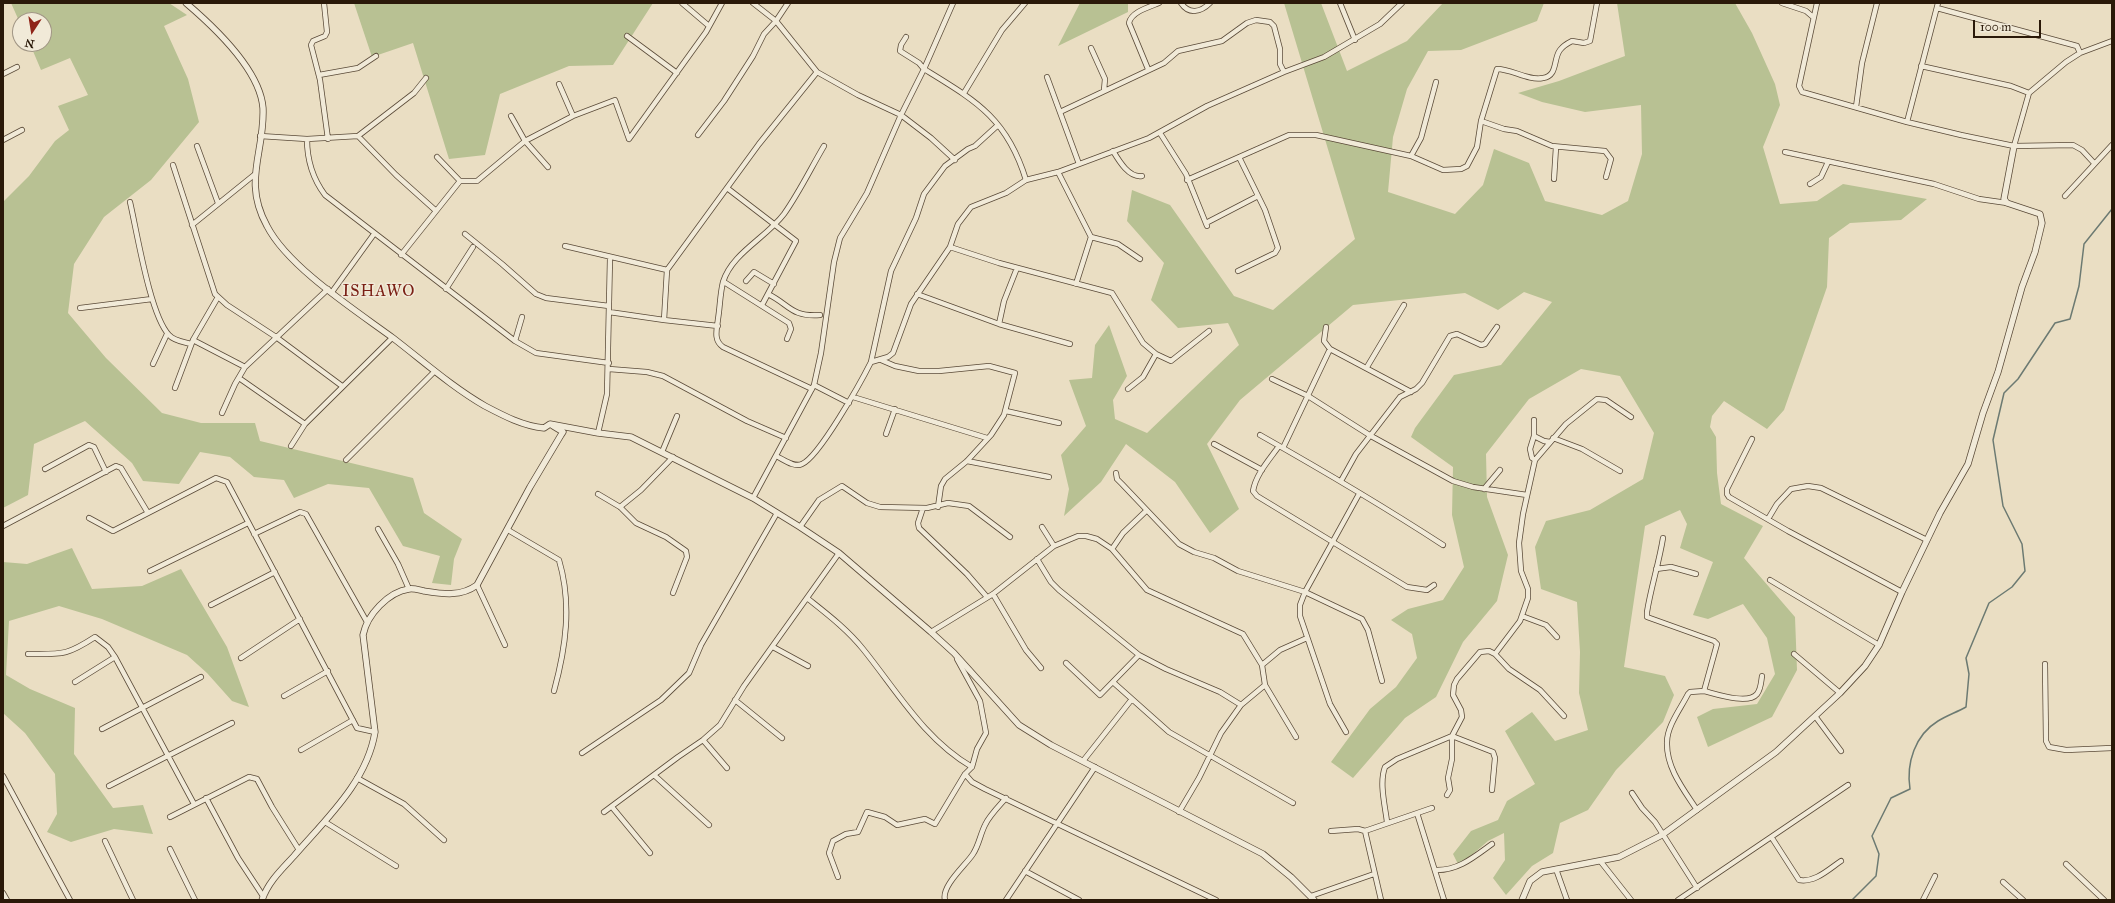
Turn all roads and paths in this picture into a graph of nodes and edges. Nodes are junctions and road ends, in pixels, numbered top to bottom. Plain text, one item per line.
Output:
1 (186, 3) edge
2 (324, 3) edge
3 (682, 3) edge
4 (722, 3) edge
5 (753, 3) edge
6 (788, 3) edge
7 (953, 3) edge
8 (1025, 3) edge
9 (1158, 3) edge
10 (1181, 3) edge
11 (1210, 3) edge
12 (1340, 3) edge
13 (1402, 3) edge
14 (1597, 3) edge
15 (1782, 3) edge
16 (1816, 3) edge
17 (1877, 3) edge
18 (1938, 6) edge
19 (1813, 17) junction
20 (776, 21) junction
21 (709, 26) junction
22 (627, 36) dead end
23 (906, 37) dead end
24 (1355, 40) junction
25 (2112, 41) edge
26 (1091, 48) dead end
27 (2080, 54) junction
28 (376, 56) dead end
29 (1921, 66) junction
30 (17, 67) dead end
31 (1148, 68) junction
32 (924, 69) junction
33 (817, 72) junction
34 (1284, 72) junction
35 (677, 73) junction
36 (3, 74) edge
37 (319, 75) junction
38 (1047, 77) dead end
39 (426, 78) dead end
40 (1436, 82) dead end
41 (559, 84) dead end
42 (1104, 90) junction
43 (2029, 92) junction
44 (964, 93) junction
45 (1856, 107) junction
46 (1060, 112) junction
47 (901, 115) junction
48 (511, 116) dead end
49 (573, 116) junction
50 (1481, 121) junction
51 (1907, 122) junction
52 (998, 125) junction
53 (22, 130) dead end
54 (1160, 133) junction
55 (698, 135) dead end
56 (260, 136) junction
57 (358, 136) junction
58 (307, 139) junction
59 (328, 139) junction
60 (3, 140) edge
61 (525, 141) junction
62 (2112, 145) edge
63 (197, 146) dead end
64 (824, 146) dead end
65 (2014, 146) junction
66 (1556, 147) junction
67 (1113, 151) junction
68 (1785, 152) dead end
69 (1411, 156) junction
70 (437, 157) dead end
71 (1239, 157) junction
72 (955, 160) junction
73 (1828, 162) junction
74 (2094, 163) junction
75 (1079, 164) junction
76 (173, 165) dead end
77 (548, 167) dead end
78 (1058, 172) junction
79 (254, 175) junction
80 (1142, 176) dead end
81 (1606, 177) dead end
82 (1554, 179) dead end
83 (1026, 180) junction
84 (1187, 180) junction
85 (460, 181) junction
86 (1810, 184) dead end
87 (727, 188) junction
88 (1258, 196) junction
89 (2065, 196) dead end
90 (130, 202) dead end
91 (218, 203) junction
92 (2007, 203) junction
93 (435, 210) junction
94 (192, 225) junction
95 (776, 225) junction
96 (374, 234) junction
97 (465, 234) dead end
98 (1091, 236) junction
99 (565, 246) dead end
100 (473, 247) dead end
101 (950, 247) junction
102 (401, 255) junction
103 (610, 258) junction
104 (1140, 259) dead end
105 (1017, 268) junction
106 (667, 270) junction
107 (1238, 271) dead end
108 (746, 281) dead end
109 (724, 282) junction
110 (774, 284) junction
111 (1076, 284) junction
112 (446, 290) junction
113 (330, 291) junction
114 (768, 294) junction
115 (917, 294) junction
116 (218, 297) junction
117 (152, 299) junction
118 (762, 305) junction
119 (1404, 305) dead end
120 (80, 308) dead end
121 (609, 309) junction
122 (820, 315) dead end
123 (522, 317) dead end
124 (664, 320) junction
125 (999, 324) junction
126 (718, 326) junction
127 (1326, 327) dead end
128 (1497, 327) dead end
129 (1208, 331) dead end
130 (167, 334) junction
131 (276, 337) junction
132 (392, 338) junction
133 (787, 339) dead end
134 (515, 341) junction
135 (192, 342) junction
136 (1070, 344) dead end
137 (1330, 349) junction
138 (1156, 354) junction
139 (881, 360) junction
140 (871, 362) junction
141 (153, 364) dead end
142 (609, 366) junction
143 (245, 367) junction
144 (1367, 367) junction
145 (435, 371) junction
146 (239, 378) junction
147 (1272, 379) dead end
148 (342, 386) junction
149 (813, 387) junction
150 (175, 388) dead end
151 (1128, 389) dead end
152 (1411, 392) junction
153 (1308, 396) junction
154 (853, 397) junction
155 (849, 403) junction
156 (895, 408) junction
157 (1006, 412) junction
158 (222, 413) dead end
159 (677, 416) dead end
160 (1631, 417) dead end
161 (1534, 420) dead end
162 (1058, 423) dead end
163 (305, 424) junction
164 (550, 424) junction
165 (598, 433) junction
166 (886, 434) dead end
167 (1260, 435) dead end
168 (1371, 436) junction
169 (1534, 436) junction
170 (786, 438) junction
171 (987, 438) junction
172 (1552, 440) junction
173 (1752, 440) dead end
174 (1544, 441) junction
175 (1214, 444) dead end
176 (291, 446) dead end
177 (1545, 446) junction
178 (1281, 447) junction
179 (662, 452) junction
180 (776, 456) junction
181 (674, 457) junction
182 (346, 460) dead end
183 (1535, 460) junction
184 (967, 461) junction
185 (45, 469) dead end
186 (1262, 470) junction
187 (1500, 470) dead end
188 (1620, 471) dead end
189 (106, 472) junction
190 (1116, 473) dead end
191 (1049, 477) dead end
192 (1341, 480) junction
193 (1484, 489) junction
194 (598, 494) dead end
195 (1359, 494) junction
196 (1527, 495) junction
197 (753, 498) junction
198 (620, 507) junction
199 (938, 507) junction
200 (923, 508) junction
201 (1146, 510) junction
202 (148, 513) junction
203 (777, 513) junction
204 (89, 518) dead end
205 (1768, 519) junction
206 (248, 523) junction
207 (3, 526) edge
208 (800, 527) junction
209 (1042, 527) dead end
210 (378, 529) dead end
211 (508, 530) junction
212 (254, 534) junction
213 (1010, 537) dead end
214 (1663, 538) dead end
215 (1927, 540) junction
216 (1333, 542) junction
217 (1443, 545) dead end
218 (1054, 546) junction
219 (1112, 549) junction
220 (839, 553) junction
221 (1037, 559) junction
222 (1659, 562) junction
223 (1666, 567) junction
224 (1656, 569) junction
225 (150, 572) dead end
226 (275, 572) junction
227 (1696, 574) dead end
228 (1770, 580) dead end
229 (1434, 585) dead end
230 (477, 586) junction
231 (409, 589) junction
232 (1305, 592) junction
233 (1902, 592) junction
234 (673, 593) dead end
235 (993, 594) junction
236 (987, 597) junction
237 (808, 598) junction
238 (211, 605) dead end
239 (1522, 616) junction
240 (300, 619) junction
241 (367, 622) junction
242 (931, 632) junction
243 (1557, 637) dead end
244 (1307, 638) junction
245 (505, 645) dead end
246 (1879, 645) junction
247 (773, 647) junction
248 (954, 653) junction
249 (28, 654) dead end
250 (1495, 654) junction
251 (1794, 654) dead end
252 (1139, 655) junction
253 (115, 657) junction
254 (241, 658) dead end
255 (1066, 663) dead end
256 (2046, 664) dead end
257 (1262, 665) junction
258 (808, 666) dead end
259 (1041, 668) dead end
260 (328, 672) junction
261 (201, 676) dead end
262 (1762, 676) dead end
263 (1382, 681) dead end
264 (75, 682) dead end
265 (1114, 682) junction
266 (1265, 685) junction
267 (554, 691) dead end
268 (1704, 691) junction
269 (1840, 693) junction
270 (284, 696) dead end
271 (1132, 699) junction
272 (735, 700) junction
273 (1241, 705) junction
274 (142, 708) junction
275 (1564, 716) dead end
276 (1814, 716) junction
277 (353, 720) junction
278 (232, 723) dead end
279 (102, 729) dead end
280 (375, 732) junction
281 (1346, 732) dead end
282 (1452, 736) junction
283 (1296, 737) dead end
284 (782, 738) dead end
285 (704, 740) junction
286 (2112, 748) edge
287 (301, 750) dead end
288 (1841, 751) dead end
289 (582, 753) dead end
290 (168, 756) junction
291 (1210, 757) junction
292 (1083, 760) junction
293 (972, 767) junction
294 (1095, 767) junction
295 (726, 768) dead end
296 (965, 774) junction
297 (654, 775) junction
298 (3, 776) edge
299 (357, 778) junction
300 (1848, 785) dead end
301 (109, 786) dead end
302 (1492, 790) dead end
303 (1632, 793) dead end
304 (1447, 795) dead end
305 (206, 798) junction
306 (1006, 798) junction
307 (1293, 803) dead end
308 (194, 804) junction
309 (612, 807) junction
310 (1432, 808) dead end
311 (1697, 810) junction
312 (604, 812) dead end
313 (1179, 812) junction
314 (1417, 812) junction
315 (170, 817) dead end
316 (325, 822) junction
317 (1057, 822) junction
318 (1387, 822) junction
319 (708, 825) dead end
320 (1331, 831) dead end
321 (1365, 831) junction
322 (1662, 835) junction
323 (1772, 838) junction
324 (444, 840) dead end
325 (105, 841) dead end
326 (1492, 844) dead end
327 (170, 849) dead end
328 (299, 850) junction
329 (650, 853) dead end
330 (1841, 861) dead end
331 (1602, 862) junction
332 (2066, 864) dead end
333 (396, 866) dead end
334 (1556, 869) junction
335 (1435, 870) junction
336 (1025, 871) junction
337 (1374, 874) junction
338 (1935, 876) dead end
339 (838, 878) dead end
340 (2003, 882) dead end
341 (1697, 888) junction
342 (3, 893) edge
343 (263, 898) edge
344 (1312, 898) edge
345 (7, 900) edge
346 (70, 900) edge
347 (133, 900) edge
348 (195, 900) edge
349 (945, 900) edge
350 (1006, 900) edge
351 (1079, 900) edge
352 (1216, 900) edge
353 (1381, 900) edge
354 (1444, 900) edge
355 (1522, 900) edge
356 (1567, 900) edge
357 (1631, 900) edge
358 (1678, 900) edge
359 (1923, 900) edge
360 (2023, 900) edge
361 (2104, 900) edge

1 - 56 street
2 - 37 street
3 - 21 street
4 - 21 street
5 - 20 street
6 - 20 street
7 - 32 street
8 - 44 street
9 - 31 street
10 - 11 street
12 - 24 street
13 - 24 street
14 - 50 street
15 - 19 street
16 - 19 street
17 - 45 street
18 - 27 street
18 - 29 street
19 - 45 street
20 - 33 street
20 - 55 street
21 - 35 street
22 - 35 street
23 - 32 street
24 - 34 street
25 - 27 street
26 - 42 street
27 - 43 street
28 - 37 street
29 - 43 street
29 - 51 street
30 - 36 street
31 - 34 street
31 - 42 street
32 - 44 street
32 - 47 street
33 - 47 street
33 - 87 street
34 - 54 street
35 - 49 street
37 - 59 street
38 - 46 street
39 - 57 street
40 - 69 street
41 - 49 street
42 - 46 street
43 - 65 street
44 - 52 street
45 - 51 street
46 - 75 street
47 - 72 street
47 - 149 street
48 - 61 street
49 - 61 street
50 - 66 street
50 - 69 street
51 - 65 street
52 - 72 street
52 - 83 street
53 - 60 street
54 - 67 street
54 - 84 street
56 - 58 street
56 - 79 street
57 - 59 street
57 - 93 street
58 - 59 street
58 - 96 street
61 - 77 street
61 - 85 street
62 - 74 street
63 - 91 street
64 - 95 street
65 - 74 street
65 - 92 street
66 - 81 street
66 - 82 street
67 - 75 street
67 - 80 street
68 - 73 street
69 - 71 street
70 - 85 street
71 - 84 street
71 - 88 street
72 - 140 street
73 - 86 street
73 - 92 street
74 - 89 street
75 - 78 street
76 - 94 street
78 - 83 street
78 - 98 street
79 - 91 street
79 - 113 street
83 - 101 street
84 - 88 street
85 - 93 street
87 - 95 street
87 - 106 street
88 - 107 street
90 - 117 street
91 - 94 street
92 - 215 street
93 - 102 street
94 - 116 street
95 - 109 street
95 - 110 street
96 - 102 street
96 - 113 street
97 - 121 street
98 - 104 street
98 - 111 street
99 - 103 street
100 - 112 street
101 - 105 street
101 - 115 street
102 - 112 street
103 - 106 street
103 - 121 street
105 - 111 street
105 - 125 street
106 - 124 street
108 - 110 street
109 - 118 street
109 - 126 street
110 - 114 street
111 - 138 street
112 - 134 street
113 - 131 street
113 - 132 street
114 - 118 street
114 - 122 street
115 - 125 street
115 - 139 street
116 - 131 street
116 - 135 street
117 - 120 street
117 - 130 street
118 - 133 street
119 - 144 street
121 - 124 street
121 - 142 street
123 - 134 street
124 - 126 street
125 - 136 street
126 - 149 street
127 - 137 street
128 - 152 street
129 - 138 street
130 - 135 street
130 - 141 street
131 - 143 street
131 - 148 street
132 - 145 street
132 - 148 street
134 - 142 street
135 - 143 street
135 - 150 street
137 - 144 street
137 - 153 street
138 - 151 street
139 - 140 street
139 - 157 street
140 - 154 street
142 - 165 street
142 - 170 street
143 - 146 street
144 - 152 street
145 - 164 street
145 - 182 street
146 - 158 street
146 - 163 street
147 - 153 street
148 - 163 street
149 - 155 street
149 - 170 street
152 - 168 street
153 - 168 street
153 - 178 street
154 - 155 street
154 - 156 street
155 - 180 street
156 - 166 street
156 - 171 street
157 - 162 street
157 - 171 street
159 - 179 street
160 - 172 street
161 - 169 street
163 - 176 street
164 - 165 street
164 - 211 street
165 - 179 street
167 - 178 street
168 - 192 street
168 - 193 street
169 - 174 street
169 - 183 street
170 - 180 street
171 - 184 street
172 - 174 street
172 - 177 street
172 - 188 street
173 - 205 street
174 - 177 street
175 - 186 street
177 - 183 street
178 - 186 street
178 - 192 street
179 - 181 street
180 - 197 street
181 - 197 street
181 - 198 street
183 - 196 street
184 - 191 street
184 - 199 street
185 - 189 street
186 - 216 street
187 - 193 street
189 - 202 street
189 - 207 street
190 - 201 street
192 - 195 street
193 - 196 street
194 - 198 street
195 - 216 street
195 - 217 street
196 - 239 street
197 - 203 street
198 - 234 street
199 - 200 street
199 - 213 street
200 - 208 street
200 - 236 street
201 - 219 street
201 - 232 street
202 - 204 street
202 - 206 street
203 - 208 street
203 - 289 street
205 - 215 street
205 - 233 street
206 - 212 street
206 - 225 street
208 - 220 street
209 - 218 street
210 - 231 street
211 - 230 street
211 - 267 street
212 - 226 street
212 - 241 street
214 - 222 street
215 - 233 street
216 - 229 street
216 - 232 street
218 - 219 street
218 - 221 street
219 - 257 street
220 - 237 street
220 - 242 street
221 - 235 street
221 - 252 street
222 - 223 street
222 - 224 street
223 - 224 street
223 - 227 street
224 - 268 street
226 - 238 street
226 - 240 street
228 - 246 street
230 - 231 street
230 - 245 street
231 - 241 street
232 - 244 street
232 - 263 street
233 - 246 street
235 - 236 street
235 - 259 street
236 - 242 street
237 - 247 street
237 - 293 street
239 - 243 street
239 - 250 street
240 - 254 street
240 - 260 street
241 - 280 street
242 - 248 street
244 - 257 street
244 - 281 street
246 - 269 street
247 - 258 street
247 - 272 street
248 - 292 street
248 - 293 street
249 - 253 street
250 - 275 street
250 - 282 street
251 - 269 street
252 - 265 street
252 - 273 street
253 - 264 street
253 - 274 street
255 - 265 street
256 - 286 street
257 - 266 street
260 - 270 street
260 - 277 street
261 - 274 street
262 - 268 street
265 - 271 street
266 - 273 street
266 - 283 street
268 - 311 street
269 - 276 street
271 - 291 street
271 - 292 street
272 - 284 street
272 - 285 street
273 - 291 street
274 - 279 street
274 - 290 street
276 - 288 street
276 - 311 street
277 - 280 street
277 - 287 street
278 - 290 street
280 - 299 street
282 - 302 street
282 - 304 street
282 - 318 street
285 - 295 street
285 - 297 street
290 - 301 street
290 - 308 street
291 - 307 street
291 - 313 street
292 - 294 street
293 - 296 street
294 - 313 street
294 - 317 street
296 - 306 street
296 - 339 street
297 - 309 street
297 - 319 street
298 - 346 street
299 - 316 street
299 - 324 street
300 - 323 street
303 - 322 street
305 - 308 street
305 - 328 street
305 - 343 street
306 - 317 street
306 - 349 street
308 - 315 street
309 - 312 street
309 - 329 street
310 - 314 street
311 - 322 street
313 - 344 street
314 - 318 street
314 - 335 street
316 - 328 street
316 - 333 street
317 - 336 street
317 - 352 street
318 - 321 street
320 - 321 street
321 - 337 street
322 - 331 street
322 - 341 street
323 - 330 street
323 - 341 street
325 - 347 street
326 - 335 street
327 - 348 street
328 - 343 street
331 - 334 street
331 - 357 street
332 - 361 street
334 - 355 street
334 - 356 street
335 - 354 street
336 - 350 street
336 - 351 street
337 - 344 street
337 - 353 street
338 - 359 street
340 - 360 street
341 - 358 street
342 - 345 street

